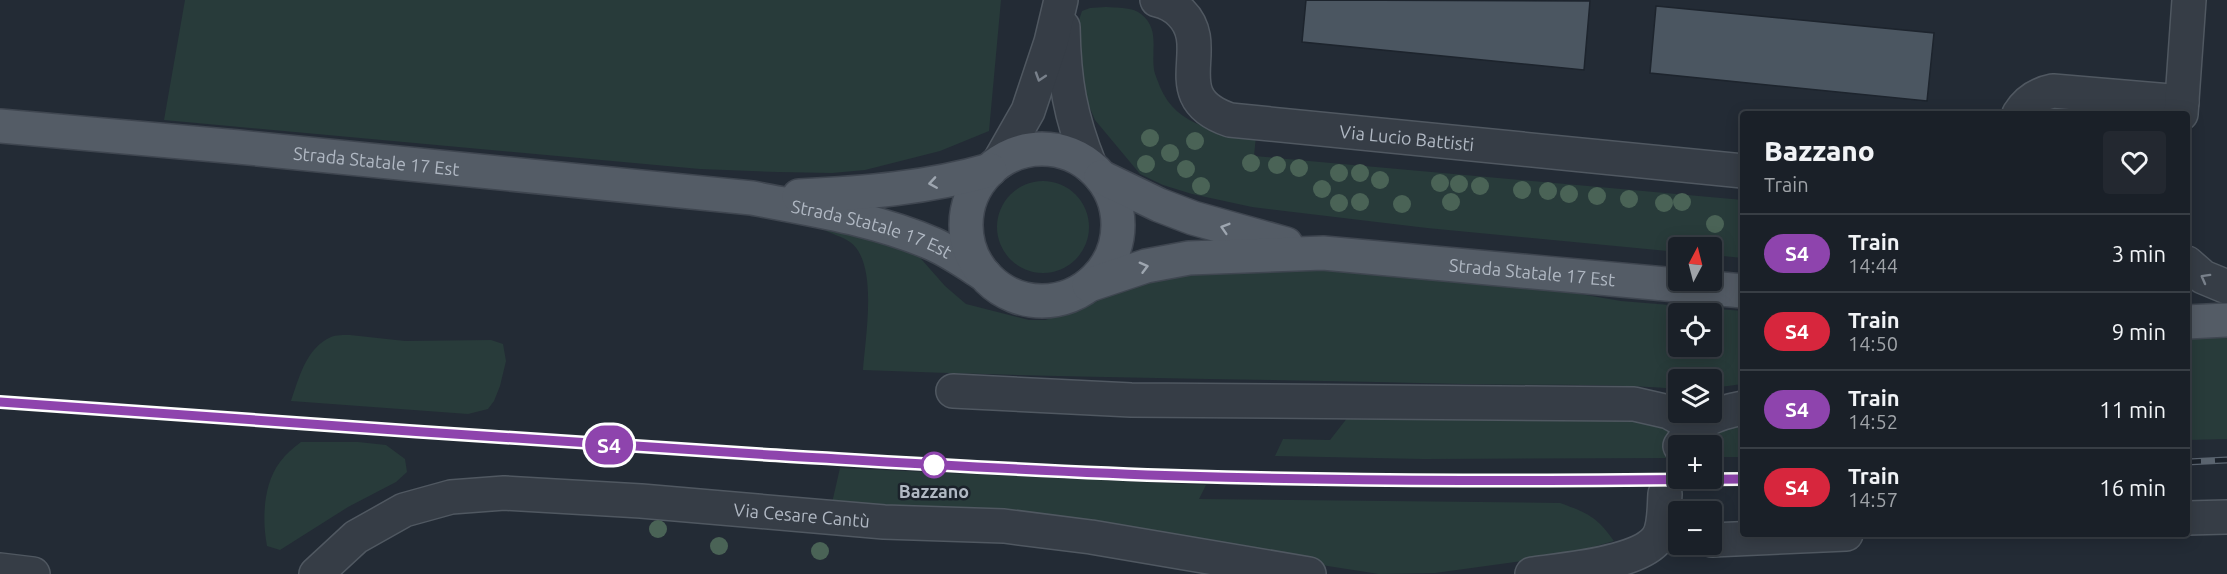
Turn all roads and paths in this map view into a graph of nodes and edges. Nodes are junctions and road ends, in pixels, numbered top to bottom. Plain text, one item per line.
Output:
1 (1062, 0) edge
2 (1157, 0) edge
3 (2189, 0) edge
4 (2181, 108) edge
5 (2021, 111) edge
6 (0, 126) edge
7 (994, 166) junction
8 (1096, 171) junction
9 (1740, 171) edge
10 (752, 198) junction
11 (1323, 253) junction
12 (2190, 266) edge
13 (985, 275) junction
14 (1089, 285) junction
15 (2227, 287) edge
16 (1740, 291) edge
17 (2227, 320) edge
18 (2190, 322) edge
19 (953, 391) dead end
20 (1740, 409) edge
21 (1674, 435) edge
22 (1693, 435) edge
23 (1670, 489) edge
24 (2227, 517) edge
25 (2190, 519) edge
26 (1779, 537) edge
27 (1668, 540) edge
28 (1722, 540) edge
29 (0, 570) edge
30 (33, 574) edge
31 (316, 574) edge
32 (1310, 574) edge
33 (1532, 574) edge

1 -> 7 street
1 - 8 street
2 - 9 street, Via Lucio Battisti
3 - 4 street
4 - 5 street
6 - 10 main road, Strada Statale 17 Est
7 - 8 main road
7 -> 10 main road, Strada Statale 17 Est
7 - 13 main road
11 -> 8 main road, Strada Statale 17 Est
8 - 14 main road
10 - 13 main road, Strada Statale 17 Est
14 -> 11 main road, Strada Statale 17 Est
11 - 16 main road, Strada Statale 17 Est
15 -> 12 street
13 - 14 main road
17 - 18 main road
19 - 21 street
20 - 22 street
23 - 27 street
24 - 25 street
26 - 28 street
27 - 33 street
29 - 30 street
31 - 32 street, Via Cesare Cantù

